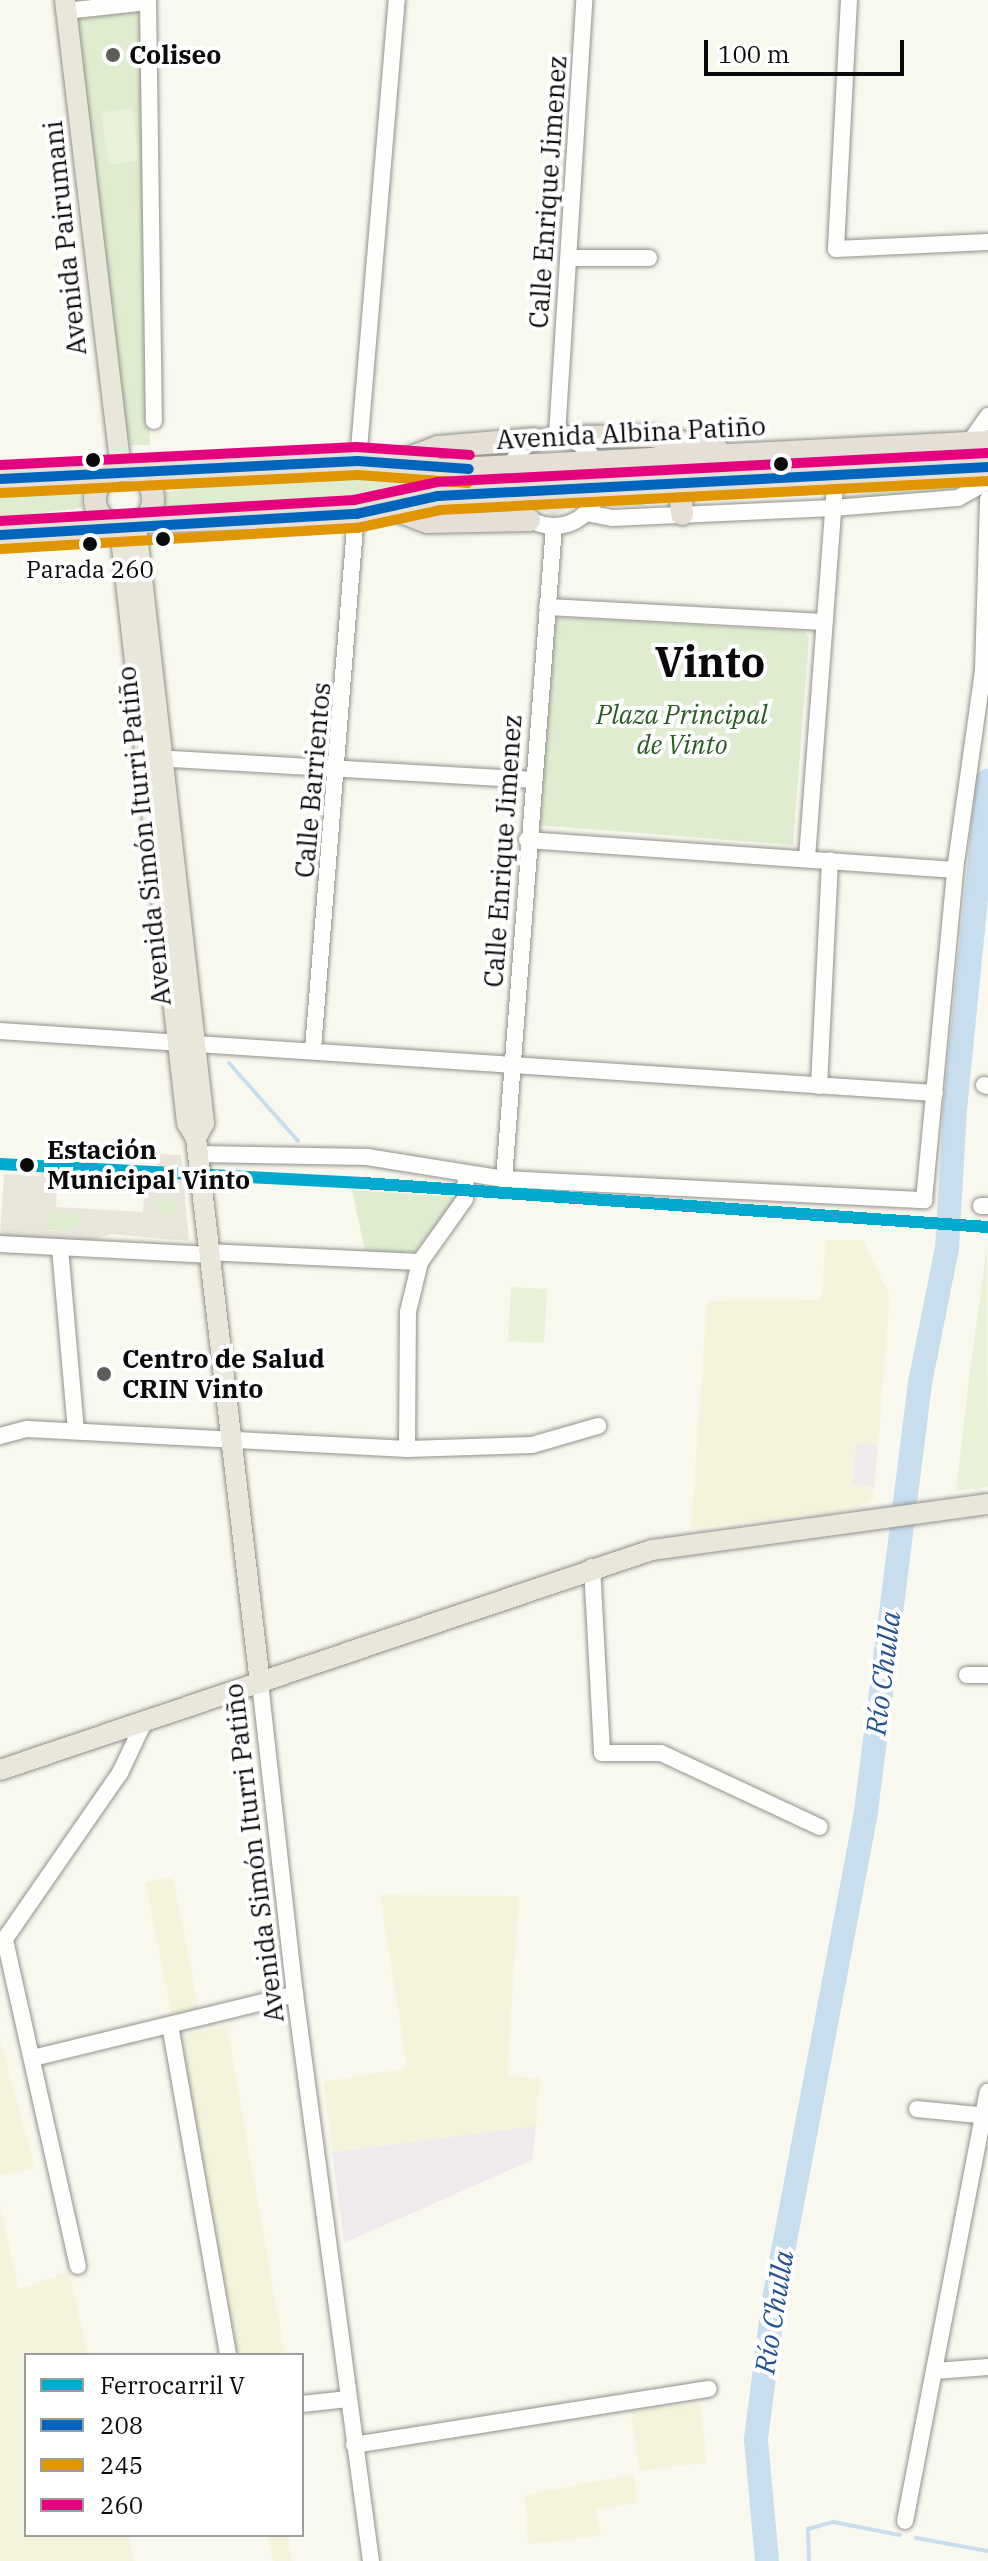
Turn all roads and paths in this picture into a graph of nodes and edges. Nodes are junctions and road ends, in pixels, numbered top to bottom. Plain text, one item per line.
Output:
1 (397, 0) edge
2 (584, 0) edge
3 (849, 0) edge
4 (148, 1) edge
5 (66, 6) edge
6 (988, 242) edge
7 (569, 258) junction
8 (649, 258) dead end
9 (988, 416) edge
10 (154, 421) dead end
11 (554, 437) junction
12 (978, 443) edge
13 (750, 456) junction
14 (358, 461) junction
15 (594, 463) junction
16 (391, 465) junction
17 (512, 467) junction
18 (121, 472) junction
19 (836, 475) junction
20 (0, 479) edge
21 (984, 481) edge
22 (680, 485) junction
23 (598, 489) junction
24 (511, 493) junction
25 (388, 507) junction
26 (833, 508) junction
27 (586, 513) junction
28 (356, 514) junction
29 (682, 514) junction
30 (529, 520) junction
31 (128, 526) junction
32 (554, 526) junction
33 (0, 535) edge
34 (547, 607) junction
35 (825, 622) junction
36 (155, 758) junction
37 (339, 769) junction
38 (531, 780) junction
39 (527, 840) junction
40 (807, 858) junction
41 (830, 860) junction
42 (955, 870) junction
43 (0, 1031) edge
44 (186, 1042) junction
45 (313, 1049) junction
46 (511, 1063) junction
47 (819, 1086) junction
48 (935, 1093) junction
49 (197, 1146) junction
50 (466, 1175) junction
51 (504, 1179) junction
52 (0, 1244) edge
53 (60, 1248) junction
54 (207, 1253) junction
55 (420, 1262) junction
56 (598, 1426) dead end
57 (76, 1431) junction
58 (0, 1436) edge
59 (230, 1439) junction
60 (407, 1449) junction
61 (988, 1504) edge
62 (592, 1567) junction
63 (967, 1675) dead end
64 (988, 1675) edge
65 (260, 1683) junction
66 (145, 1720) junction
67 (0, 1770) edge
68 (820, 1827) dead end
69 (2, 1943) edge
70 (295, 1994) junction
71 (170, 2025) junction
72 (33, 2058) junction
73 (988, 2092) edge
74 (917, 2109) dead end
75 (986, 2116) edge
76 (78, 2266) dead end
77 (228, 2353) edge
78 (988, 2367) edge
79 (935, 2371) junction
80 (709, 2389) dead end
81 (348, 2399) junction
82 (304, 2404) edge
83 (354, 2445) junction
84 (905, 2521) dead end
85 (371, 2561) edge

1 - 14 street
2 - 7 street, Calle Enrique Jimenez
3 - 6 street
4 - 5 street
4 - 10 street
5 - 18 main road, Avenida Pairumani
7 - 8 street
7 - 11 street, Calle Enrique Jimenez
9 - 12 street
11 - 13 highway
11 - 15 street
11 - 16 highway
11 - 17 street
12 - 13 highway, Avenida Albina Patiño
12 - 21 street
13 - 15 highway, Avenida Albina Patiño
14 - 16 highway, Avenida Albina Patiño
14 - 18 highway, Avenida Albina Patiño
15 - 17 highway, Avenida Albina Patiño
15 - 23 street
16 - 17 highway, Avenida Albina Patiño
17 - 24 street
18 - 20 highway, Avenida Albina Patiño
18 - 31 highway
18 - 31 highway
19 - 21 highway, Avenida Albina Patiño
19 - 22 highway, Avenida Albina Patiño
19 - 26 street
21 - 26 street
21 - 42 street
22 - 23 highway, Avenida Albina Patiño
22 - 29 highway
23 - 24 highway, Avenida Albina Patiño
23 - 27 street
24 - 25 highway, Avenida Albina Patiño
24 - 30 street
25 - 28 highway, Avenida Albina Patiño
25 - 30 highway
26 - 29 street
26 - 35 street
27 - 29 street
27 - 32 street
28 - 31 highway, Avenida Albina Patiño
28 - 37 street, Calle Barrientos
30 - 32 street
31 - 33 highway, Avenida Albina Patiño
31 - 36 main road, Avenida Simón Iturri Patiño
32 - 34 street, Calle Enrique Jimenez
34 - 35 street
34 - 38 street, Calle Enrique Jimenez
35 - 40 street
36 - 37 street
36 - 44 main road, Avenida Simón Iturri Patiño
37 - 38 street
37 - 45 street, Calle Barrientos
38 - 39 street, Calle Enrique Jimenez
39 - 40 street
39 - 46 street, Calle Enrique Jimenez
40 - 41 street
41 - 42 street
41 - 47 street
42 - 48 street
43 - 44 street
44 - 45 street
44 - 49 main road, Avenida Simón Iturri Patiño
45 - 46 street
46 - 47 street
46 - 51 street, Calle Enrique Jimenez
47 - 48 street
48 - 51 street
49 - 50 street
49 - 54 main road, Avenida Simón Iturri Patiño
50 - 51 street
50 - 55 street
52 - 53 street
53 - 54 street
53 - 57 street
54 - 55 street
54 - 59 main road, Avenida Simón Iturri Patiño
55 - 60 street
56 - 60 street
57 - 58 street
57 - 59 street
59 - 60 street
59 - 65 main road, Avenida Simón Iturri Patiño
61 - 62 main road
62 - 65 main road
62 - 68 street
63 - 64 street
65 - 66 main road
65 - 70 street, Avenida Simón Iturri Patiño
66 - 67 main road
66 - 69 street
69 - 72 street
70 - 71 street
70 - 81 street, Avenida Simón Iturri Patiño
71 - 72 street
71 - 77 street
72 - 76 street
73 - 75 street
74 - 75 street
75 - 79 street
78 - 79 street
79 - 84 street
80 - 83 street
81 - 82 street
81 - 83 street, Avenida Simón Iturri Patiño
83 - 85 street, Avenida Simón Iturri Patiño

